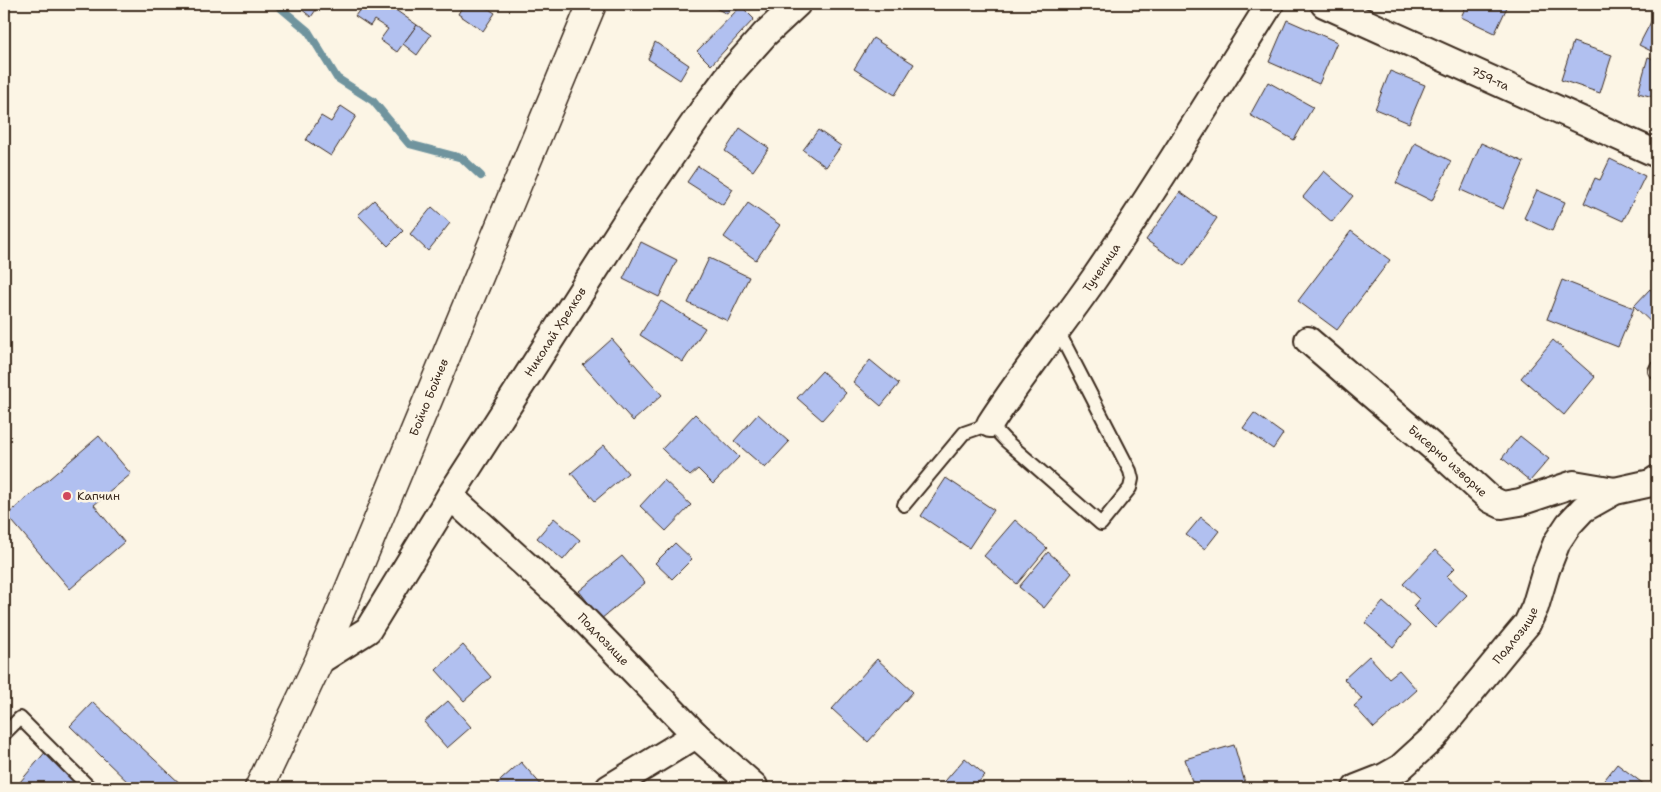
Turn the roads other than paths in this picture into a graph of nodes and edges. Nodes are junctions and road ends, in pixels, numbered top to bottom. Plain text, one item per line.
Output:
1 (592, 4) edge
2 (797, 4) edge
3 (1270, 4) edge
4 (1324, 4) edge
5 (1657, 154) edge
6 (1057, 329) junction
7 (1308, 340) dead end
8 (990, 424) junction
9 (1657, 479) edge
10 (1615, 491) junction
11 (450, 496) junction
12 (904, 505) dead end
13 (319, 661) junction
14 (4, 734) edge
15 (696, 735) junction
16 (754, 786) dead end
17 (90, 788) edge
18 (259, 788) edge
19 (609, 788) edge
20 (1356, 788) edge

1 - 13 highway, Бойчо Бойчев
2 - 11 street, Николай Хрелков
3 - 6 street, Тученица
4 - 5 street, 759-та
6 - 8 street, Тученица
6 - 8 lane
7 - 10 street, Бисерно изворче
8 - 12 lane
9 - 10 street, Подлозище
10 - 20 street, Подлозище
11 - 13 street, Николай Хрелков
11 - 15 street, Подлозище
13 - 18 highway, Бойчо Бойчев
14 - 17 lane
15 - 16 street, Подлозище
15 - 19 street

